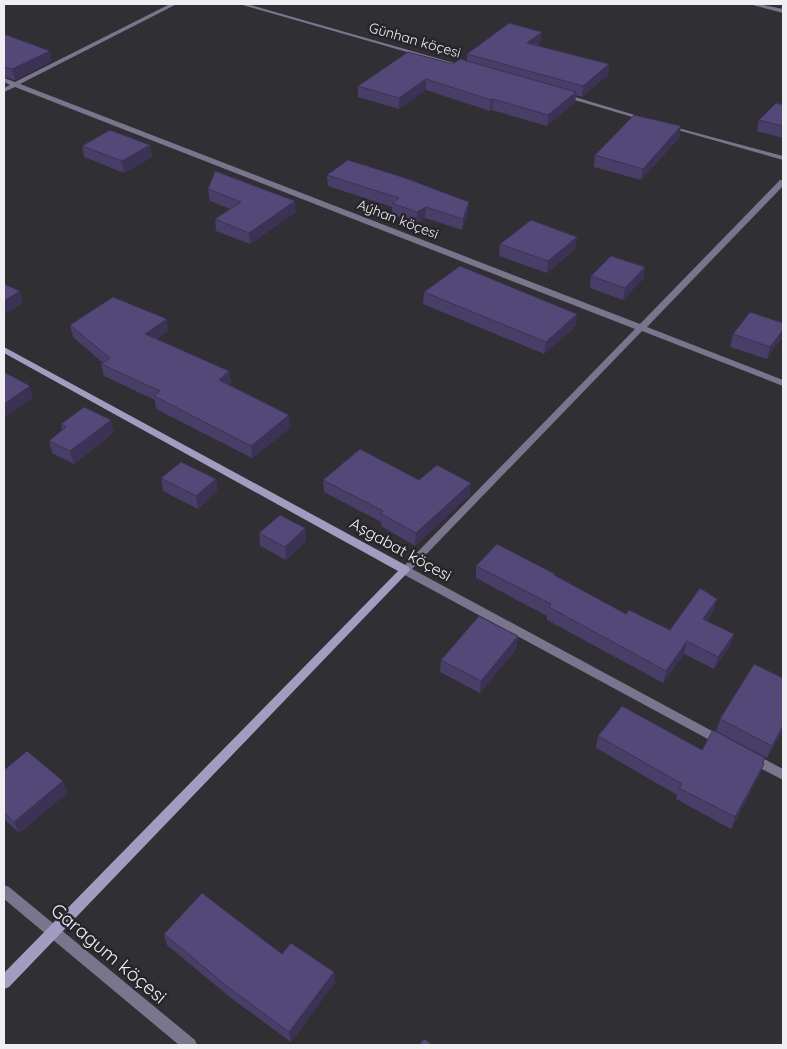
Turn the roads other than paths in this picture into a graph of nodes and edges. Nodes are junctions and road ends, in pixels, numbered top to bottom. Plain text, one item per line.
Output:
1 (174, 4) edge
2 (242, 4) edge
3 (752, 4) edge
4 (783, 11) edge
5 (470, 69) edge
6 (4, 80) edge
7 (16, 84) junction
8 (4, 90) edge
9 (555, 93) edge
10 (650, 120) edge
11 (660, 123) edge
12 (783, 158) edge
13 (783, 182) edge
14 (642, 327) junction
15 (4, 350) edge
16 (783, 383) edge
17 (405, 570) junction
18 (783, 774) edge
19 (4, 891) edge
20 (54, 931) junction
21 (4, 982) edge
22 (190, 1045) edge

1 - 7 street
2 - 5 street, Günhan köçesi
3 - 4 street
6 - 7 street, Aýhan köçesi
7 - 8 street
7 - 14 street, Aýhan köçesi
9 - 10 street
11 - 12 street
13 - 14 street
14 - 16 street, Aýhan köçesi
14 - 17 street
15 - 17 street, Aşgabat köçesi
17 - 18 street, Aşgabat köçesi
17 - 20 street
19 - 20 street, Garagum köçesi
20 - 21 street
20 - 22 street, Garagum köçesi

